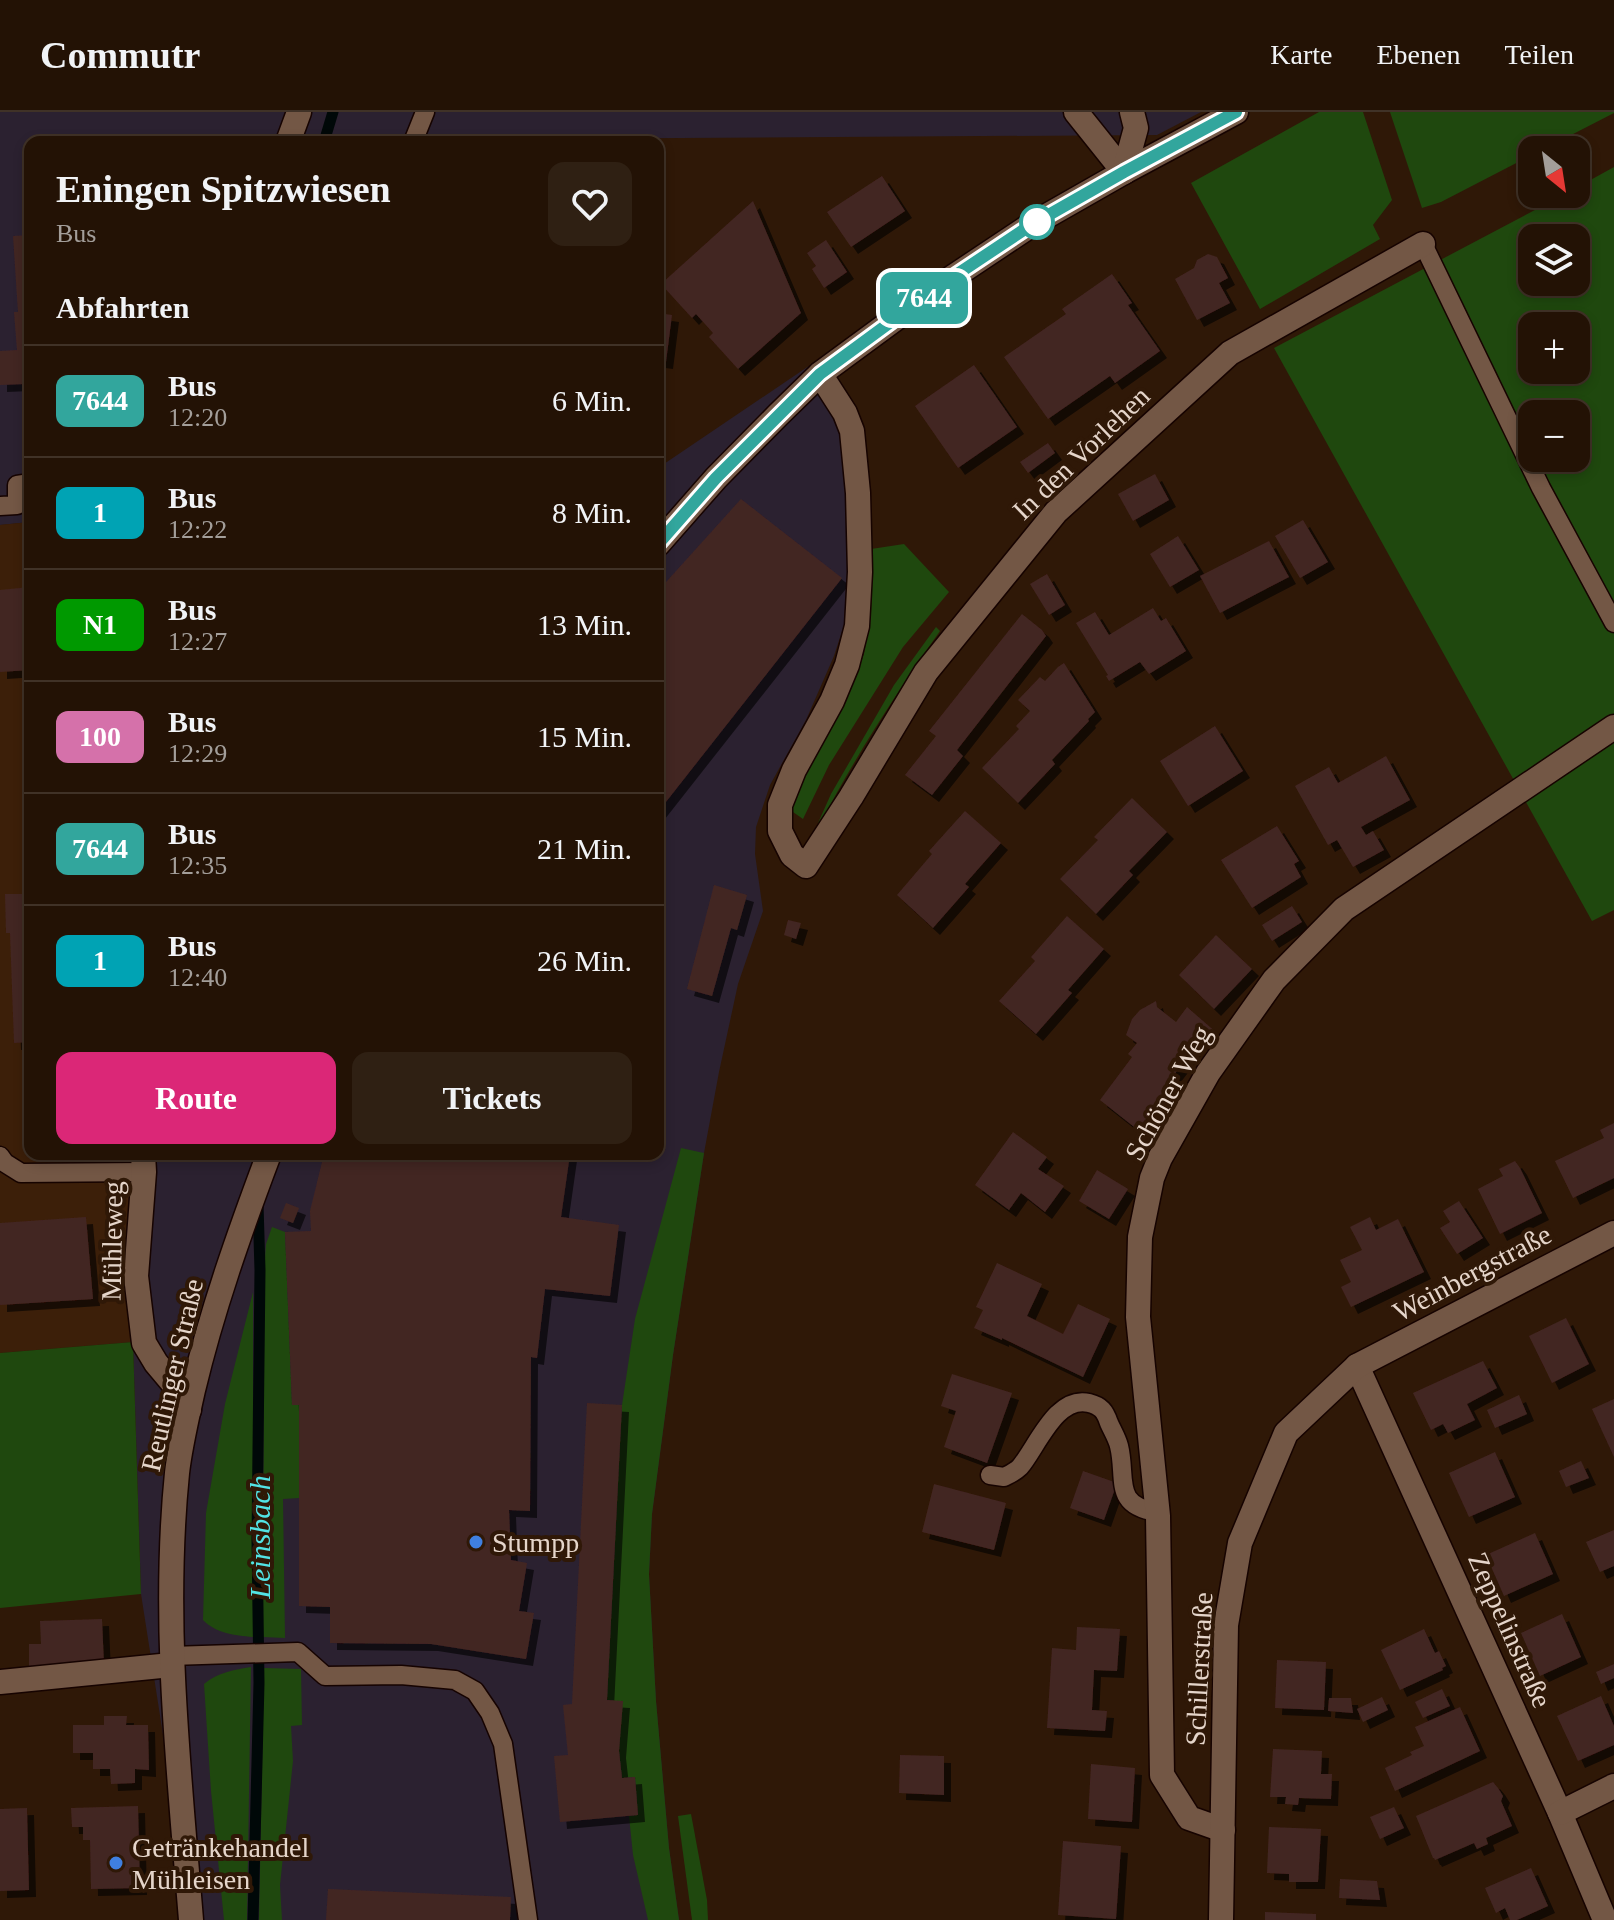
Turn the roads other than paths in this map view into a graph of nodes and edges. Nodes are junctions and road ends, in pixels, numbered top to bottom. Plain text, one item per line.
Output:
1 (299, 112) edge
2 (425, 112) edge
3 (1076, 112) edge
4 (1132, 112) edge
5 (1236, 112) edge
6 (290, 136) edge
7 (415, 136) edge
8 (1124, 172) junction
9 (1423, 244) joint
10 (820, 374) junction
11 (24, 484) edge
12 (0, 506) edge
13 (664, 537) edge
14 (1614, 623) edge
15 (1614, 727) edge
16 (267, 1160) edge
17 (2, 1163) edge
18 (143, 1163) edge
19 (1613, 1236) edge
20 (1357, 1366) junction
21 (189, 1410) junction
22 (990, 1475) dead end
23 (1157, 1512) junction
24 (171, 1660) junction
25 (0, 1682) edge
26 (1614, 1786) edge
27 (1560, 1813) junction
28 (1223, 1830) junction
29 (191, 1920) edge
30 (528, 1920) edge
31 (1221, 1920) edge
32 (1605, 1920) edge

1 - 6 street
2 - 7 lane
3 - 8 street
4 - 8 street
5 - 8 street
8 - 10 street
9 - 10 street, In den Vorlehen
9 - 14 lane
10 - 13 street
11 - 12 lane
15 - 23 street, Schöner Weg
16 - 21 street, Reutlinger Straße
17 - 18 lane
18 - 21 street, Mühleweg
19 - 20 street, Weinbergstraße
20 - 27 street, Zeppelinstraße
20 - 28 street, Schillerstraße
21 - 24 street, Reutlinger Straße
22 - 23 lane
23 - 28 street, Schöner Weg
24 - 25 street
24 - 29 street, Reutlinger Straße
24 - 30 lane
26 - 27 street
27 - 32 street, Zeppelinstraße
28 - 31 street, Schillerstraße

